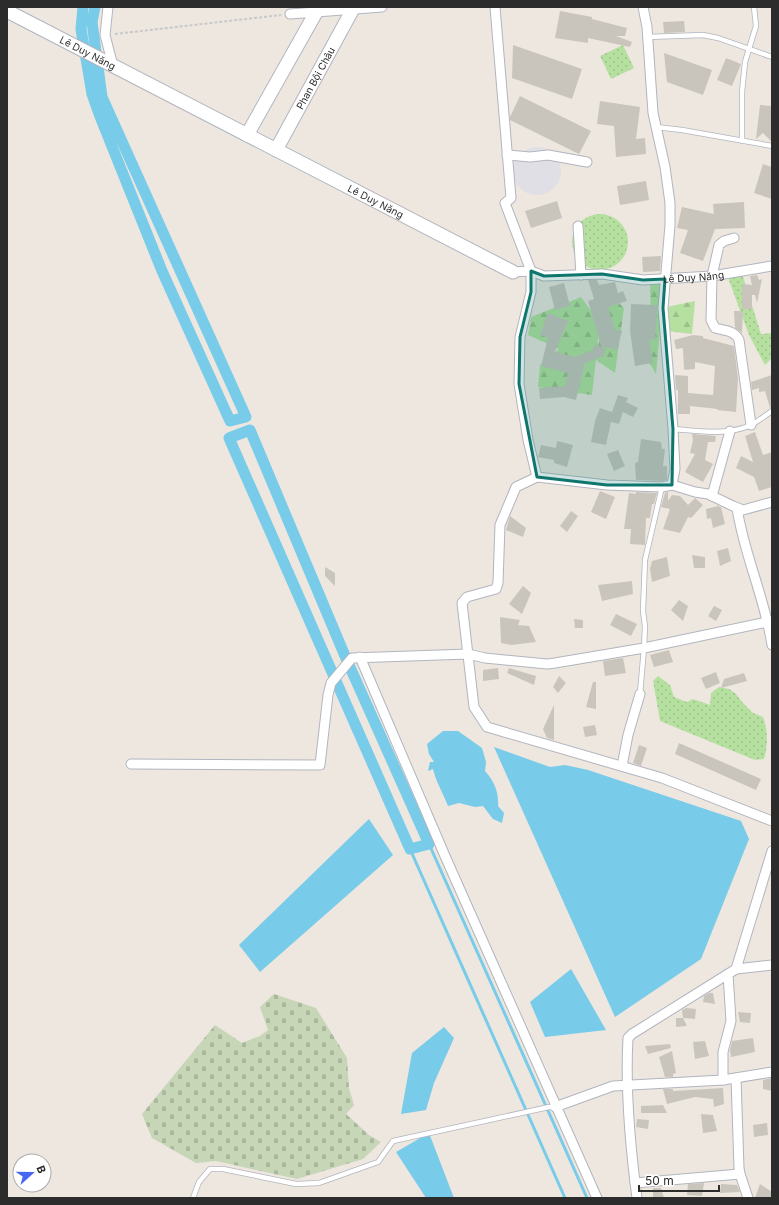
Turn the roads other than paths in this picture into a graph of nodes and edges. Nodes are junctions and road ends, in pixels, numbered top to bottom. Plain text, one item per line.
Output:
1 (108, 7) edge
2 (382, 7) edge
3 (495, 7) edge
4 (643, 7) edge
5 (754, 7) edge
6 (353, 8) edge
7 (317, 10) edge
8 (7, 11) edge
9 (290, 14) road end
10 (647, 37) junction
11 (750, 49) junction
12 (772, 57) edge
13 (108, 63) junction
14 (656, 127) junction
15 (247, 135) junction
16 (742, 141) junction
17 (772, 146) edge
18 (276, 150) junction
19 (507, 155) junction
20 (587, 162) dead end
21 (578, 226) dead end
22 (734, 238) dead end
23 (772, 266) edge
24 (531, 271) junction
25 (513, 272) joint
26 (581, 275) junction
27 (712, 276) junction
28 (665, 279) junction
29 (772, 411) edge
30 (751, 424) junction
31 (673, 429) junction
32 (730, 431) junction
33 (537, 477) junction
34 (672, 485) junction
35 (662, 487) junction
36 (712, 496) junction
37 (772, 502) edge
38 (737, 508) junction
39 (770, 622) edge
40 (772, 645) edge
41 (644, 648) junction
42 (468, 654) junction
43 (356, 658) junction
44 (640, 694) joint
45 (130, 764) dead end
46 (622, 766) junction
47 (772, 821) edge
48 (772, 851) edge
49 (772, 964) edge
50 (736, 969) junction
51 (728, 974) junction
52 (772, 1072) edge
53 (736, 1078) junction
54 (723, 1080) junction
55 (627, 1085) junction
56 (552, 1107) junction
57 (740, 1174) junction
58 (635, 1183) junction
59 (193, 1198) edge
60 (597, 1198) edge
61 (637, 1198) edge
62 (748, 1198) edge

1 - 13 street
2 - 6 street
3 - 19 street
4 - 10 street
5 - 11 lane
6 - 7 street
6 - 18 street, Phan Bội Châu
7 - 9 street
7 - 15 street
8 - 13 street, Lê Duy Năng
10 - 11 lane
10 - 14 street
11 - 12 lane
11 - 16 lane
13 - 15 street, Lê Duy Năng
14 - 16 lane
14 - 28 street
15 - 18 street, Lê Duy Năng
16 - 17 lane
18 - 25 street, Lê Duy Năng
19 - 20 street
19 - 24 street
21 - 26 street
22 - 27 street
23 - 27 street, Lê Duy Năng
24 - 25 street, Lê Duy Năng
24 - 26 street, Lê Duy Năng
24 - 33 street
26 - 28 street, Lê Duy Năng
27 - 28 street, Lê Duy Năng
27 - 30 street
28 - 31 street
29 - 30 lane
30 - 32 lane
31 - 32 lane
31 - 34 street
32 - 36 street
33 - 35 street
33 - 42 street
34 - 35 street
34 - 36 street
35 - 41 lane
36 - 38 street
37 - 38 street
38 - 39 street
39 - 40 street
39 - 41 street
41 - 42 street
41 - 44 lane
42 - 43 street
42 - 46 street
43 - 45 street
43 - 56 street
44 - 46 street
46 - 47 street
48 - 50 street
49 - 50 street
50 - 51 street
51 - 54 street
51 - 55 street
52 - 53 street
53 - 54 street
53 - 57 street
54 - 55 street
55 - 56 street
55 - 58 street
56 - 59 lane
56 - 60 street
57 - 58 street
57 - 62 street
58 - 61 street

